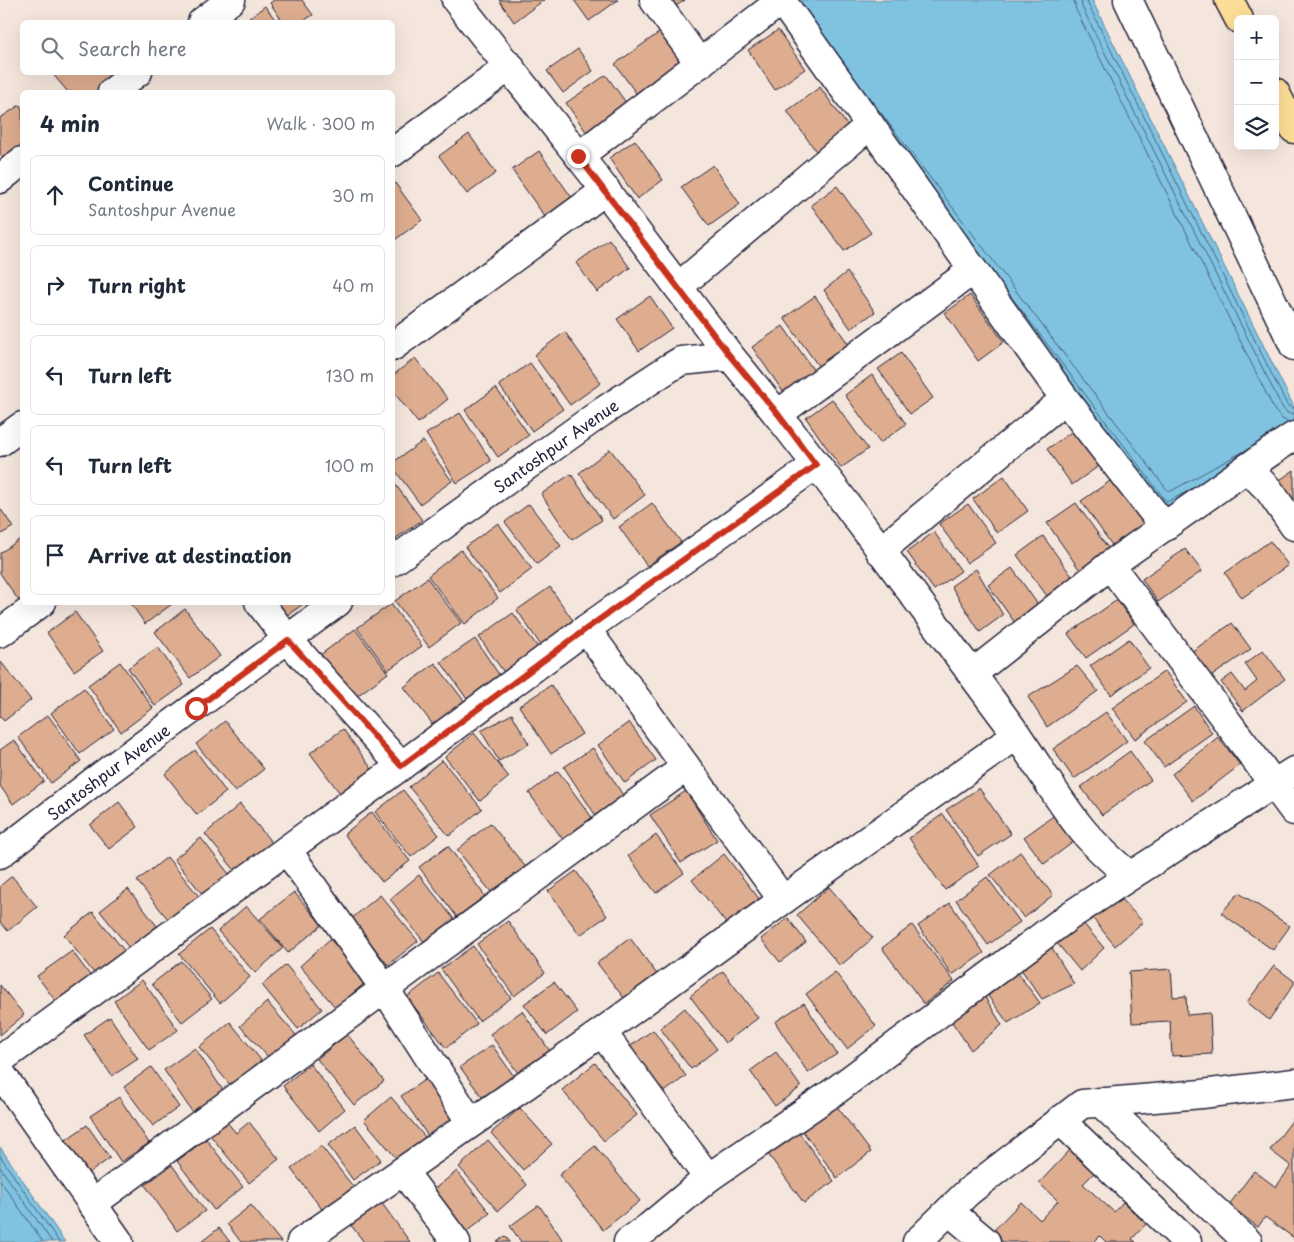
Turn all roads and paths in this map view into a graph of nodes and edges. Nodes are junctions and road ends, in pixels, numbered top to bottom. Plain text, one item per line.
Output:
1 (231, 0) edge
2 (456, 0) edge
3 (654, 0) edge
4 (782, 0) edge
5 (1128, 0) edge
6 (1229, 0) edge
7 (1237, 15) edge
8 (205, 20) edge
9 (700, 64) junction
10 (510, 66) junction
11 (134, 75) edge
12 (115, 90) edge
13 (1279, 100) edge
14 (870, 126) junction
15 (1294, 129) edge
16 (395, 151) edge
17 (578, 156) junction
18 (20, 164) edge
19 (0, 179) edge
20 (606, 190) junction
21 (973, 270) junction
22 (678, 287) junction
23 (395, 345) edge
24 (1294, 346) edge
25 (730, 356) junction
26 (1065, 399) junction
27 (778, 414) junction
28 (20, 427) edge
29 (1294, 436) edge
30 (0, 442) edge
31 (816, 465) junction
32 (1247, 468) junction
33 (1164, 526) junction
34 (1294, 526) edge
35 (880, 551) junction
36 (395, 560) edge
37 (1110, 565) junction
38 (38, 605) edge
39 (261, 605) edge
40 (334, 605) edge
41 (586, 629) junction
42 (0, 633) edge
43 (288, 640) junction
44 (972, 674) junction
45 (1017, 735) junction
46 (401, 766) junction
47 (686, 767) junction
48 (1284, 778) edge
49 (1294, 811) edge
50 (287, 850) junction
51 (0, 854) edge
52 (1130, 876) junction
53 (783, 900) junction
54 (384, 989) junction
55 (602, 1032) junction
56 (0, 1060) edge
57 (0, 1072) edge
58 (1294, 1083) edge
59 (1100, 1102) junction
60 (1060, 1120) junction
61 (471, 1123) junction
62 (404, 1171) junction
63 (708, 1178) junction
64 (92, 1204) junction
65 (949, 1211) junction
66 (924, 1240) edge
67 (119, 1242) edge
68 (301, 1242) edge
69 (456, 1242) edge
70 (628, 1242) edge
71 (986, 1242) edge
72 (1187, 1242) edge
73 (1248, 1242) edge

1 - 8 street
2 - 10 street
3 - 9 street
4 - 9 street
4 - 14 street
5 - 24 street
6 - 7 main road
9 - 17 street
10 - 16 street
10 - 17 street
11 - 12 street
13 - 15 main road
14 - 21 street
14 - 22 street
17 - 20 street
18 - 19 street
20 - 22 street
20 - 23 street
21 - 26 street
21 - 27 street
22 - 25 street
25 - 27 street
25 - 36 street, Santoshpur Avenue
26 - 33 street
26 - 35 street
27 - 31 street
28 - 30 street
29 - 32 street
31 - 35 street
31 - 41 street
32 - 33 street
32 - 34 street
33 - 37 street
35 - 44 street
37 - 44 street
37 - 48 street
38 - 42 street
39 - 43 street
40 - 43 street, Santoshpur Avenue
41 - 46 street
41 - 47 street
43 - 46 street
43 - 51 street, Santoshpur Avenue
44 - 45 street
45 - 52 street
45 - 53 street
46 - 50 street
47 - 53 street
47 - 54 street
48 - 49 street
48 - 52 street
50 - 54 street
50 - 56 street
52 - 63 street
53 - 55 street
54 - 61 street
54 - 64 street
55 - 61 street
55 - 63 street
57 - 64 street
58 - 59 street
59 - 60 street
59 - 73 street
60 - 65 street
60 - 72 street
61 - 62 street
62 - 68 street
62 - 69 street
63 - 70 street
64 - 67 street
65 - 66 street
65 - 71 street

